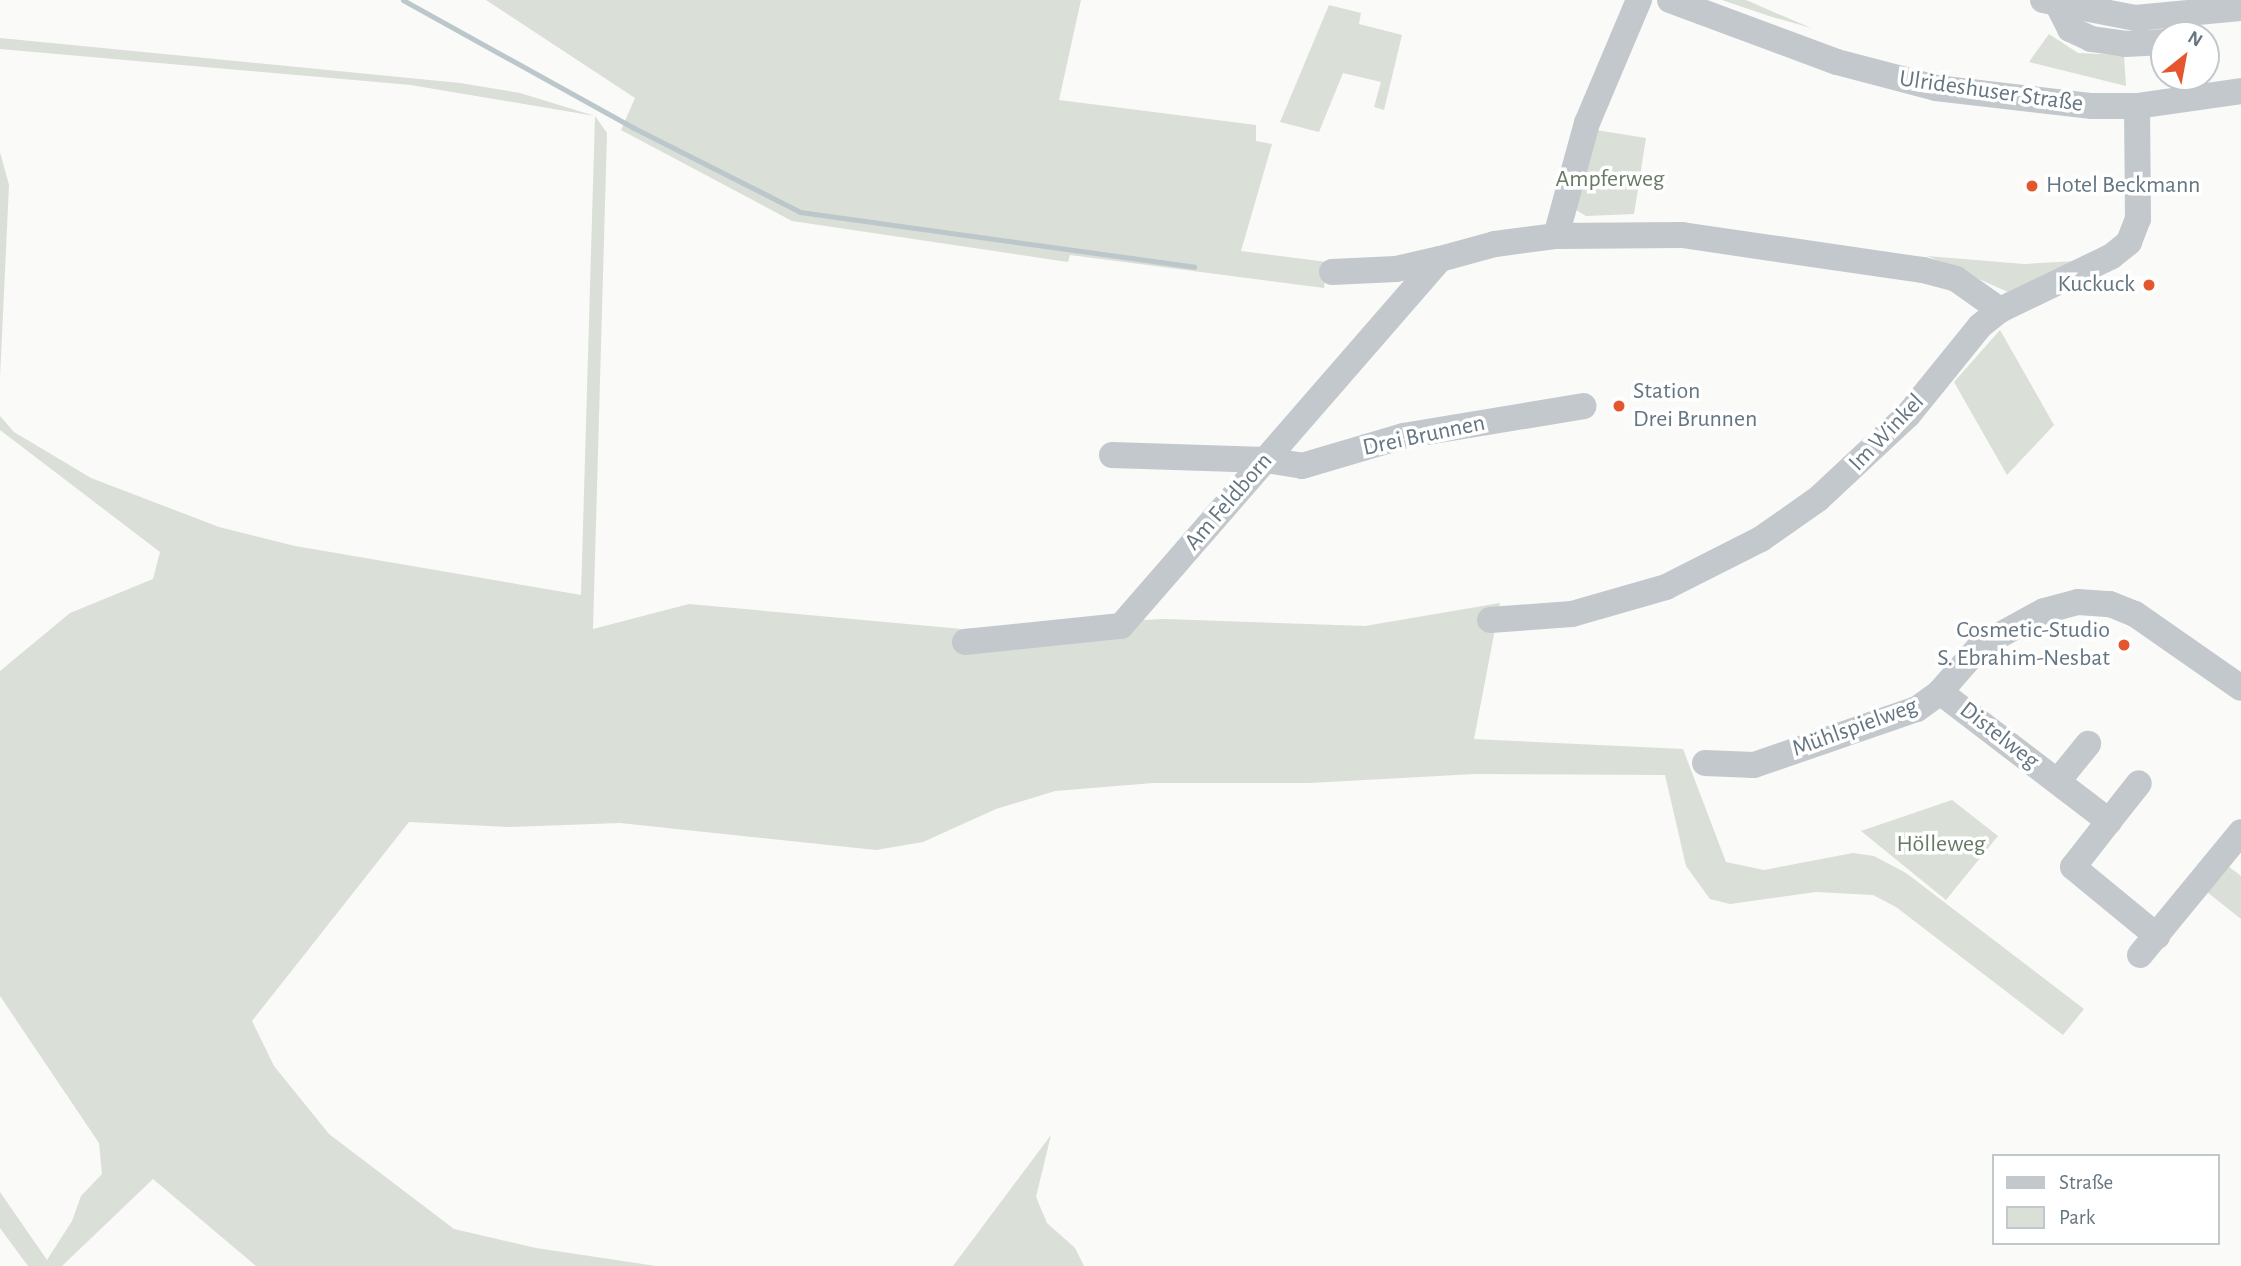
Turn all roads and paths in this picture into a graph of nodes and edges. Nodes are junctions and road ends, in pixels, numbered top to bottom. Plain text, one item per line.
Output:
1 (1639, 0) edge
2 (1670, 0) edge
3 (2050, 3) edge
4 (2241, 8) edge
5 (2150, 43) edge
6 (2230, 93) edge
7 (2137, 106) junction
8 (2241, 109) edge
9 (1556, 236) junction
10 (1440, 259) junction
11 (1332, 272) dead end
12 (2000, 310) junction
13 (1584, 406) dead end
14 (1112, 455) dead end
15 (1266, 460) junction
16 (1490, 620) dead end
17 (965, 642) dead end
18 (2237, 677) edge
19 (1940, 692) junction
20 (2088, 744) dead end
21 (1705, 763) dead end
22 (2058, 781) junction
23 (2139, 783) dead end
24 (2109, 821) junction
25 (2241, 832) edge

1 - 9 street
2 - 7 street, Ulrideshuser Straße
3 - 4 street
3 - 5 street
6 - 7 street, Ulrideshuser Straße
6 - 8 street
7 - 12 street, Im Winkel
9 - 10 street
9 - 12 street
10 - 11 street
10 - 15 street, Am Feldborn
12 - 16 street, Im Winkel
13 - 15 street, Drei Brunnen
14 - 15 street, Drei Brunnen
15 - 17 street, Am Feldborn
18 - 19 street, Mühlspielweg
19 - 21 street, Mühlspielweg
19 - 22 street, Distelweg
20 - 22 street, Distelweg
22 - 24 street, Distelweg
23 - 24 street
24 - 25 street

